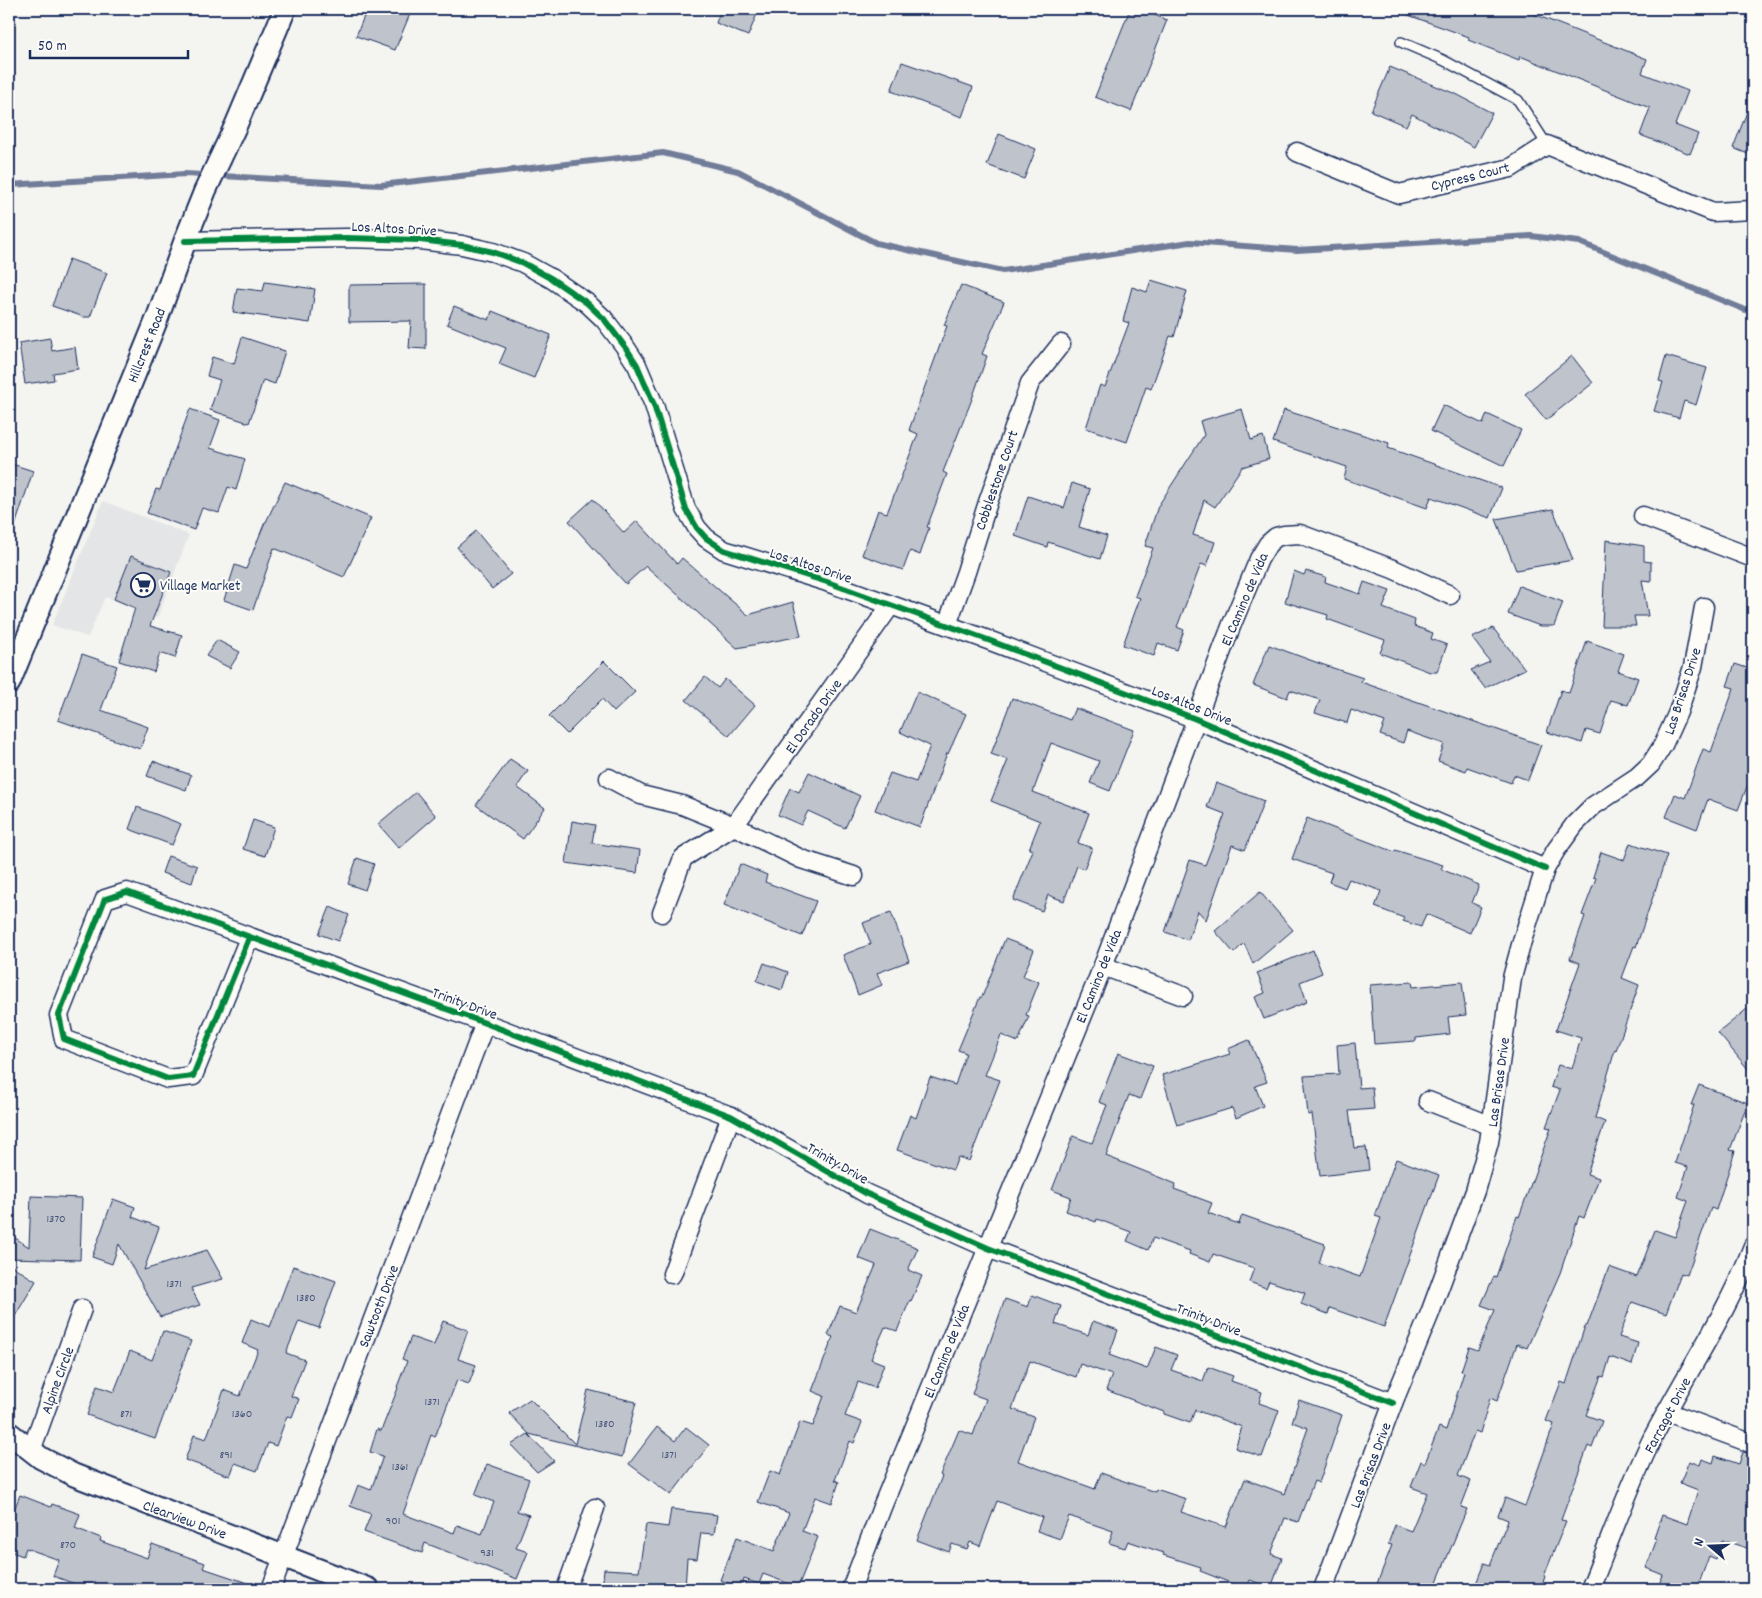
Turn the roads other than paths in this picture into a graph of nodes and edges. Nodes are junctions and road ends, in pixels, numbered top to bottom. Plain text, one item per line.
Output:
1 (285, 9) edge
2 (1401, 42) dead end
3 (1547, 145) junction
4 (1297, 152) dead end
5 (1753, 210) edge
6 (185, 241) junction
7 (1061, 344) dead end
8 (1643, 516) dead end
9 (1753, 558) edge
10 (1450, 595) dead end
11 (891, 605) junction
12 (1704, 607) dead end
13 (947, 625) junction
14 (9, 683) edge
15 (1196, 719) junction
16 (608, 778) dead end
17 (734, 826) junction
18 (1545, 869) junction
19 (854, 876) dead end
20 (662, 913) dead end
21 (249, 938) junction
22 (1103, 966) junction
23 (1183, 996) dead end
24 (485, 1023) junction
25 (1428, 1101) dead end
26 (731, 1116) junction
27 (1492, 1126) junction
28 (1753, 1246) edge
29 (988, 1248) junction
30 (672, 1274) dead end
31 (82, 1310) dead end
32 (1393, 1403) junction
33 (1667, 1412) junction
34 (9, 1433) edge
35 (1753, 1444) edge
36 (31, 1451) junction
37 (595, 1508) dead end
38 (284, 1558) junction
39 (271, 1589) edge
40 (368, 1589) edge
41 (566, 1589) edge
42 (851, 1589) edge
43 (1323, 1589) edge
44 (1590, 1589) edge

1 - 6 street, Hillcrest Road
2 - 3 lane
3 - 4 street, Cypress Court
3 - 5 street
6 - 11 street, Los Altos Drive
6 - 14 street, Hillcrest Road
7 - 13 street, Cobblestone Court
8 - 9 street
10 - 15 street, El Camino de Vida
11 - 13 street, Los Altos Drive
11 - 17 street, El Dorado Drive
12 - 18 street, Las Brisas Drive
13 - 15 street, Los Altos Drive
15 - 18 street, Los Altos Drive
15 - 22 street, El Camino de Vida
16 - 17 street
17 - 19 street
17 - 20 street, El Dorado Drive
18 - 27 street, Las Brisas Drive
21 - 21 street, Trinity Drive
21 - 24 street, Trinity Drive
22 - 23 street
22 - 29 street, El Camino de Vida
24 - 26 street, Trinity Drive
24 - 38 street, Sawtooth Drive
25 - 27 street
26 - 29 street, Trinity Drive
26 - 30 street
27 - 32 street, Las Brisas Drive
28 - 33 street, Farragot Drive
29 - 32 street, Trinity Drive
29 - 42 street, El Camino de Vida
31 - 36 street, Alpine Circle
32 - 43 street, Las Brisas Drive
33 - 35 street
33 - 44 street, Farragot Drive
34 - 36 street, Clearview Drive
36 - 38 street, Clearview Drive
37 - 41 street
38 - 39 street, Sawtooth Drive
38 - 40 street, Clearview Drive

